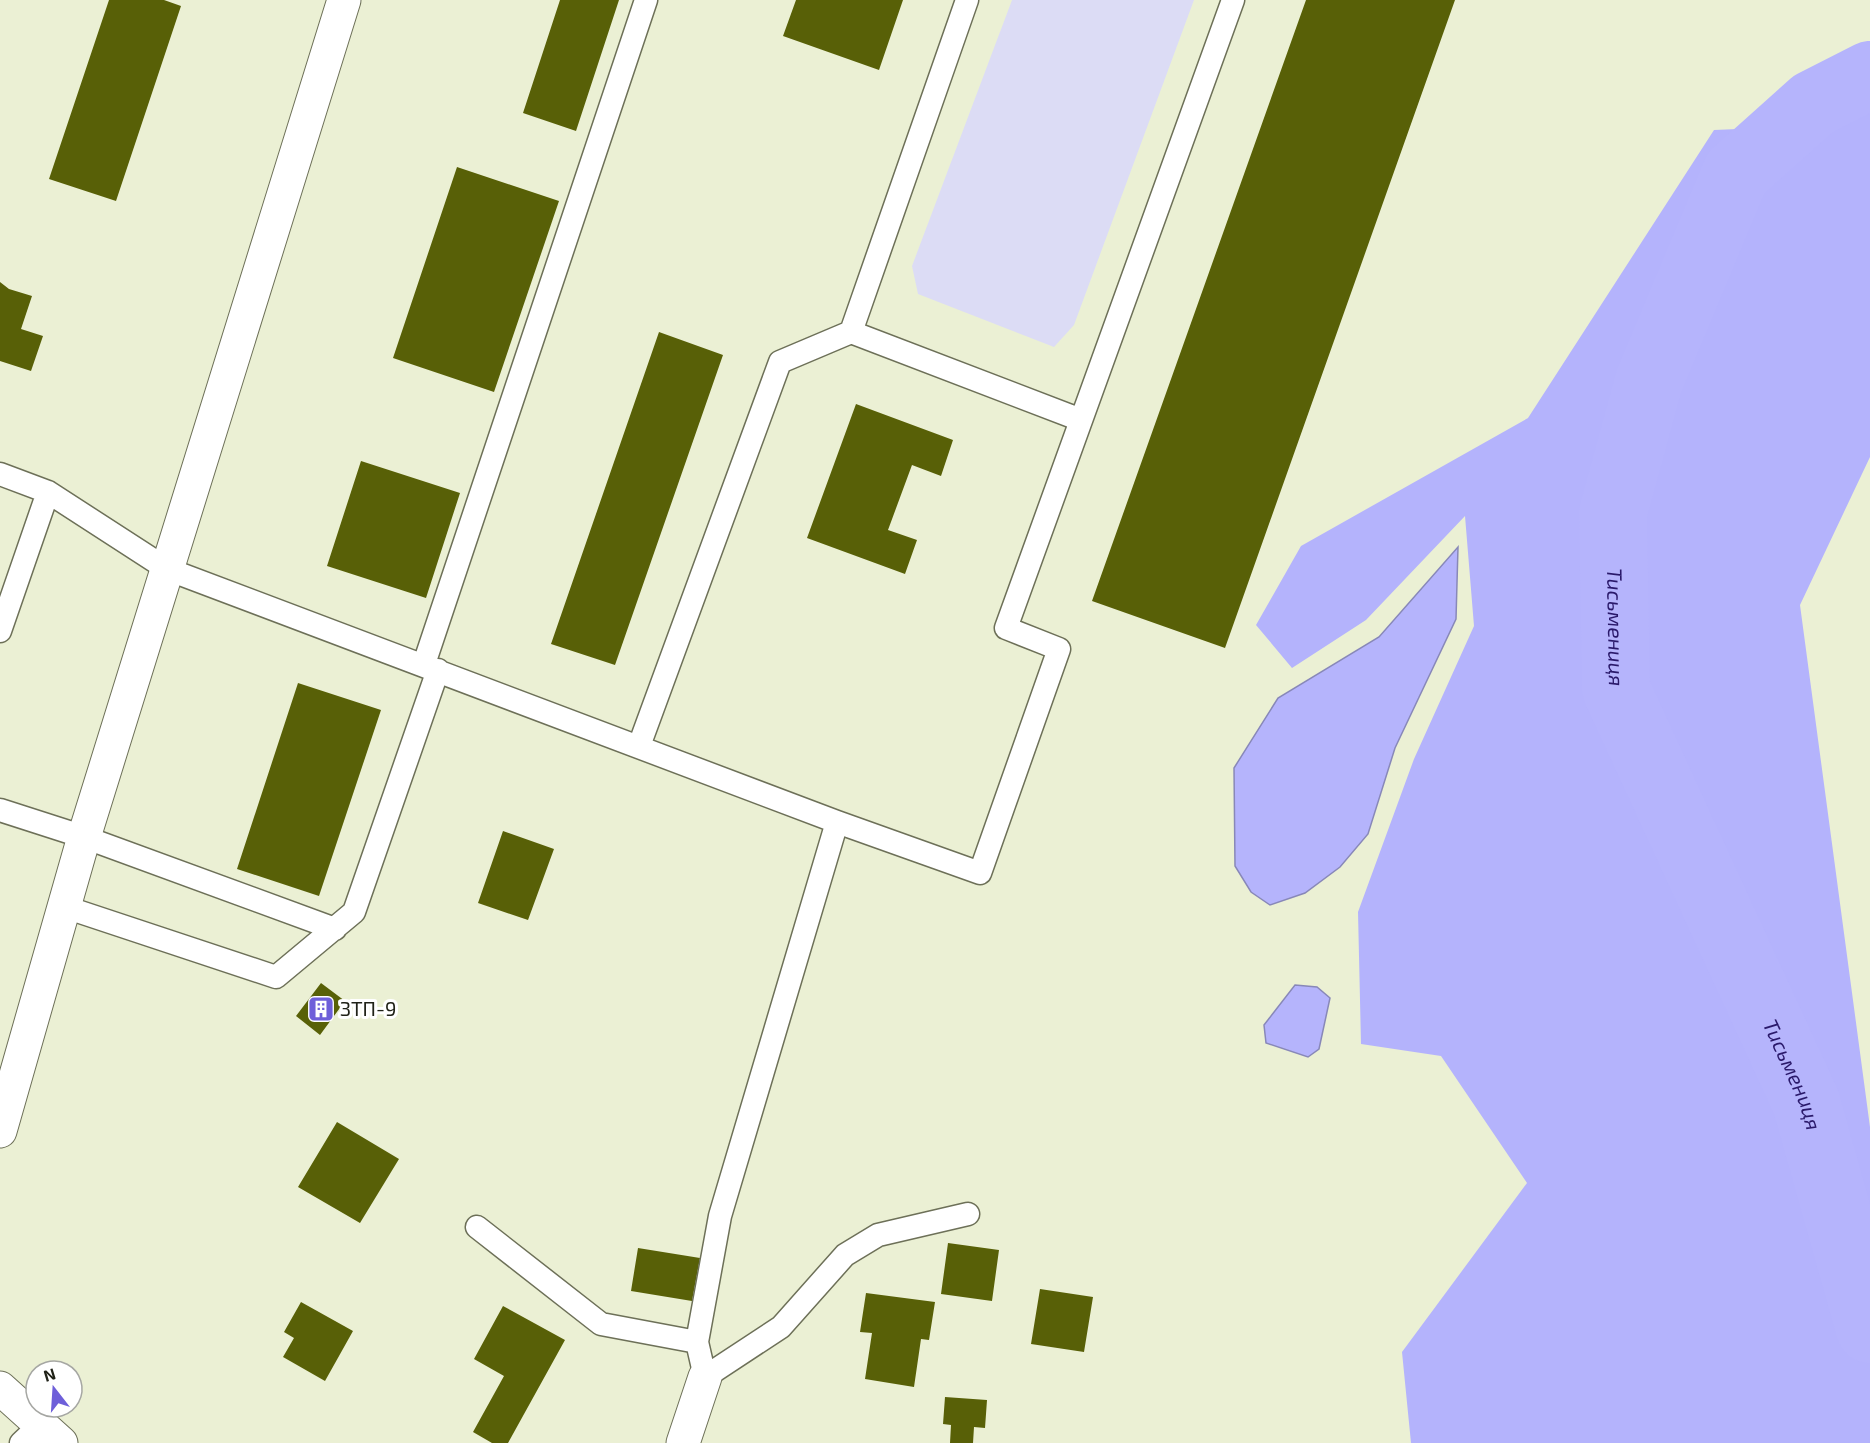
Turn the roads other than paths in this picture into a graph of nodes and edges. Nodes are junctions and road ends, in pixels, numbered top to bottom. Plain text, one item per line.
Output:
1 (344, 0) edge
2 (646, 0) edge
3 (967, 0) edge
4 (1233, 0) edge
5 (851, 332) junction
6 (1081, 420) junction
7 (0, 474) edge
8 (48, 492) junction
9 (167, 569) junction
10 (0, 631) edge
11 (431, 667) junction
12 (639, 746) junction
13 (0, 810) edge
14 (837, 822) junction
15 (84, 837) junction
16 (65, 907) junction
17 (335, 929) junction
18 (0, 1131) edge
19 (968, 1214) dead end
20 (477, 1227) dead end
21 (697, 1342) junction
22 (705, 1377) junction
23 (0, 1388) edge
24 (41, 1437) edge
25 (682, 1443) edge

1 - 9 street
2 - 11 lane
3 - 5 lane
4 - 6 lane
5 - 6 lane
5 - 12 lane
6 - 14 lane
7 - 8 lane
8 - 9 lane
8 - 10 lane
9 - 11 lane
9 - 15 street
11 - 12 lane
11 - 17 lane
12 - 14 lane
13 - 15 lane
14 - 21 lane
15 - 16 street
15 - 17 lane
16 - 17 lane
16 - 18 street
19 - 22 lane
20 - 21 lane
21 - 22 lane
22 - 25 street
23 - 24 street

